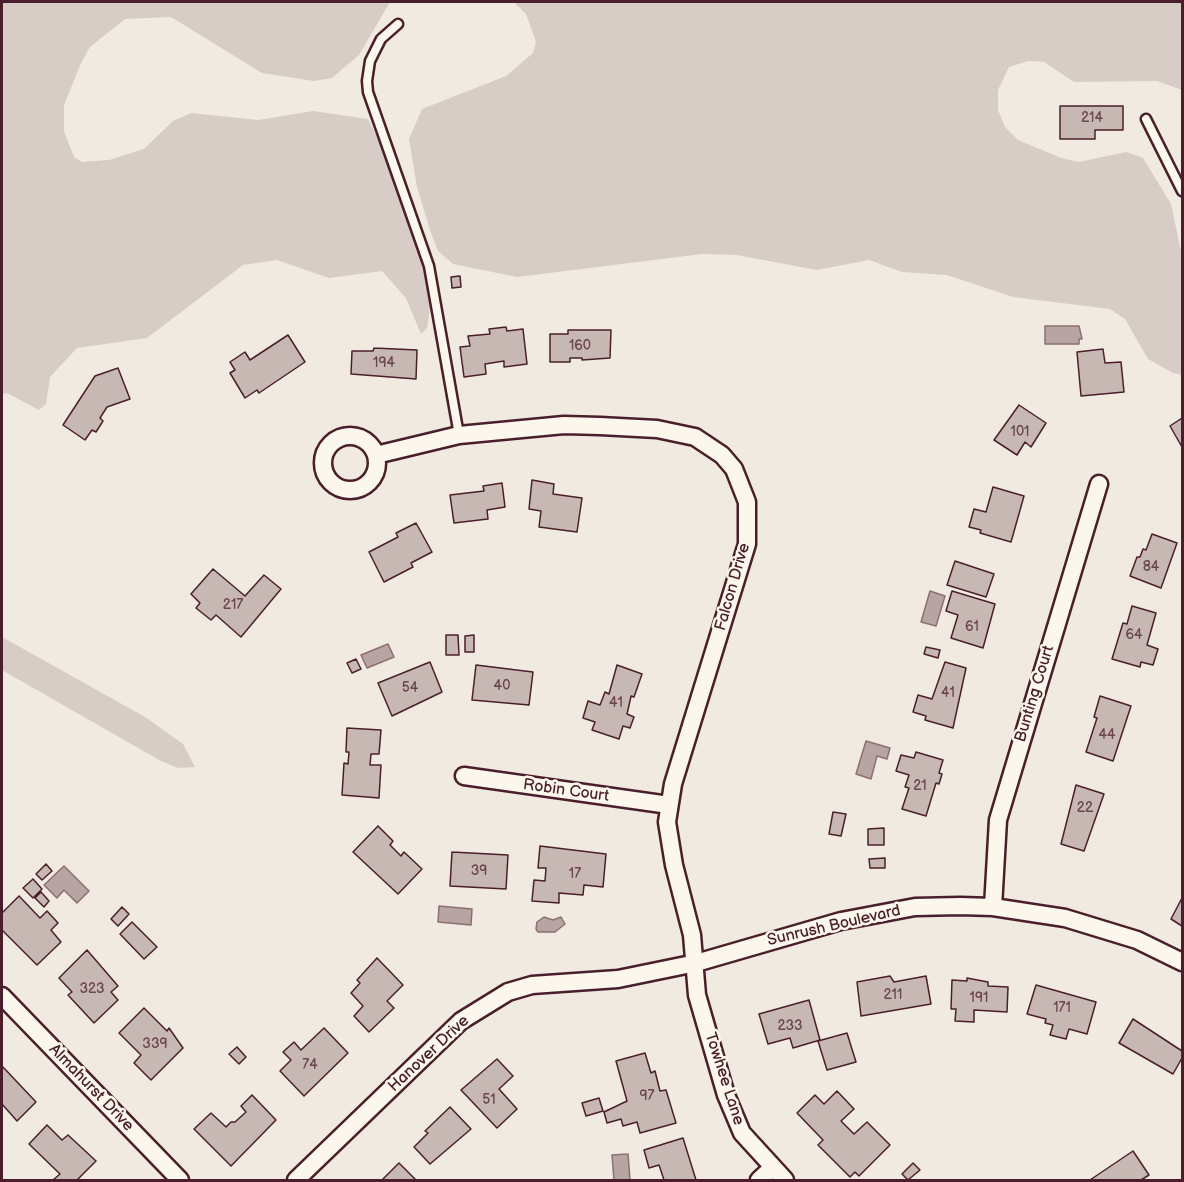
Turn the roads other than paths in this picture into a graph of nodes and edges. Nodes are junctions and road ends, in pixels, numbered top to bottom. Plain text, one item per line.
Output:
1 (398, 24) dead end
2 (1146, 118) dead end
3 (1182, 191) edge
4 (459, 435) junction
5 (376, 455) dead end
6 (1099, 484) dead end
7 (464, 776) dead end
8 (669, 805) junction
9 (993, 907) junction
10 (1182, 962) edge
11 (696, 963) junction
12 (2, 996) edge
13 (772, 1168) junction
14 (180, 1180) edge
15 (296, 1180) edge
16 (759, 1180) edge
17 (785, 1180) edge

1 - 4 lane
2 - 3 lane
4 - 5 street, Falcon Drive
4 - 8 street, Falcon Drive
6 - 9 street, Bunting Court
7 - 8 street, Robin Court
8 - 11 street, Falcon Drive
9 - 10 street, Sunrush Boulevard
9 - 11 street, Sunrush Boulevard
11 - 13 street, Towhee Lane
11 - 15 street, Hanover Drive
12 - 14 street, Almahurst Drive
13 - 16 street
13 - 17 street, Towhee Lane

